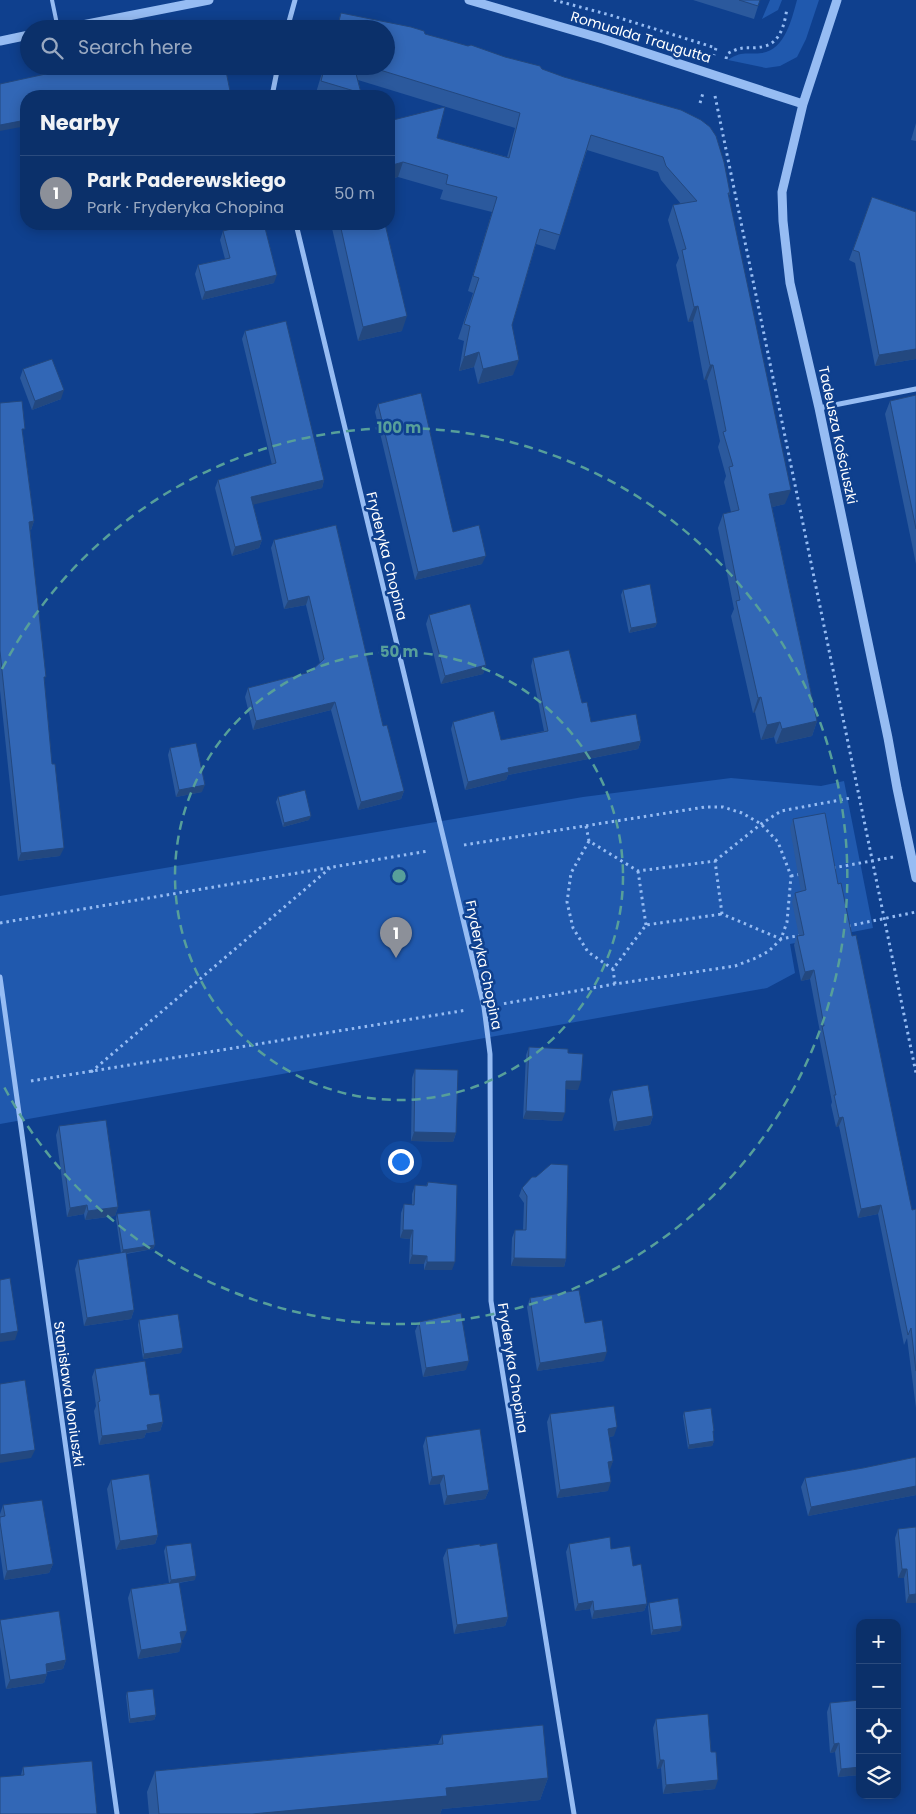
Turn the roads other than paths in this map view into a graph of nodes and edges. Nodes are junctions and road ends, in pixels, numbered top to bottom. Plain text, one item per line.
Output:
1 (52, 0) edge
2 (209, 0) edge
3 (295, 0) edge
4 (469, 0) edge
5 (837, 0) edge
6 (56, 20) edge
7 (108, 20) edge
8 (289, 20) edge
9 (20, 38) edge
10 (0, 41) edge
11 (276, 75) edge
12 (273, 90) edge
13 (804, 104) junction
14 (297, 230) edge
15 (916, 389) edge
16 (819, 408) junction
17 (915, 868) edge
18 (916, 878) edge
19 (0, 977) edge
20 (116, 1814) edge
21 (574, 1814) edge

1 - 6 lane
2 - 7 street
3 - 8 street
4 - 13 street, Romualda Traugutta
5 - 13 street, Tadeusza Kościuszki
9 - 10 street
11 - 12 street
13 - 16 street, Tadeusza Kościuszki
14 - 21 street, Fryderyka Chopina
15 - 16 street
16 - 17 street, Tadeusza Kościuszki
17 - 18 street, Tadeusza Kościuszki
19 - 20 street, Stanisława Moniuszki

